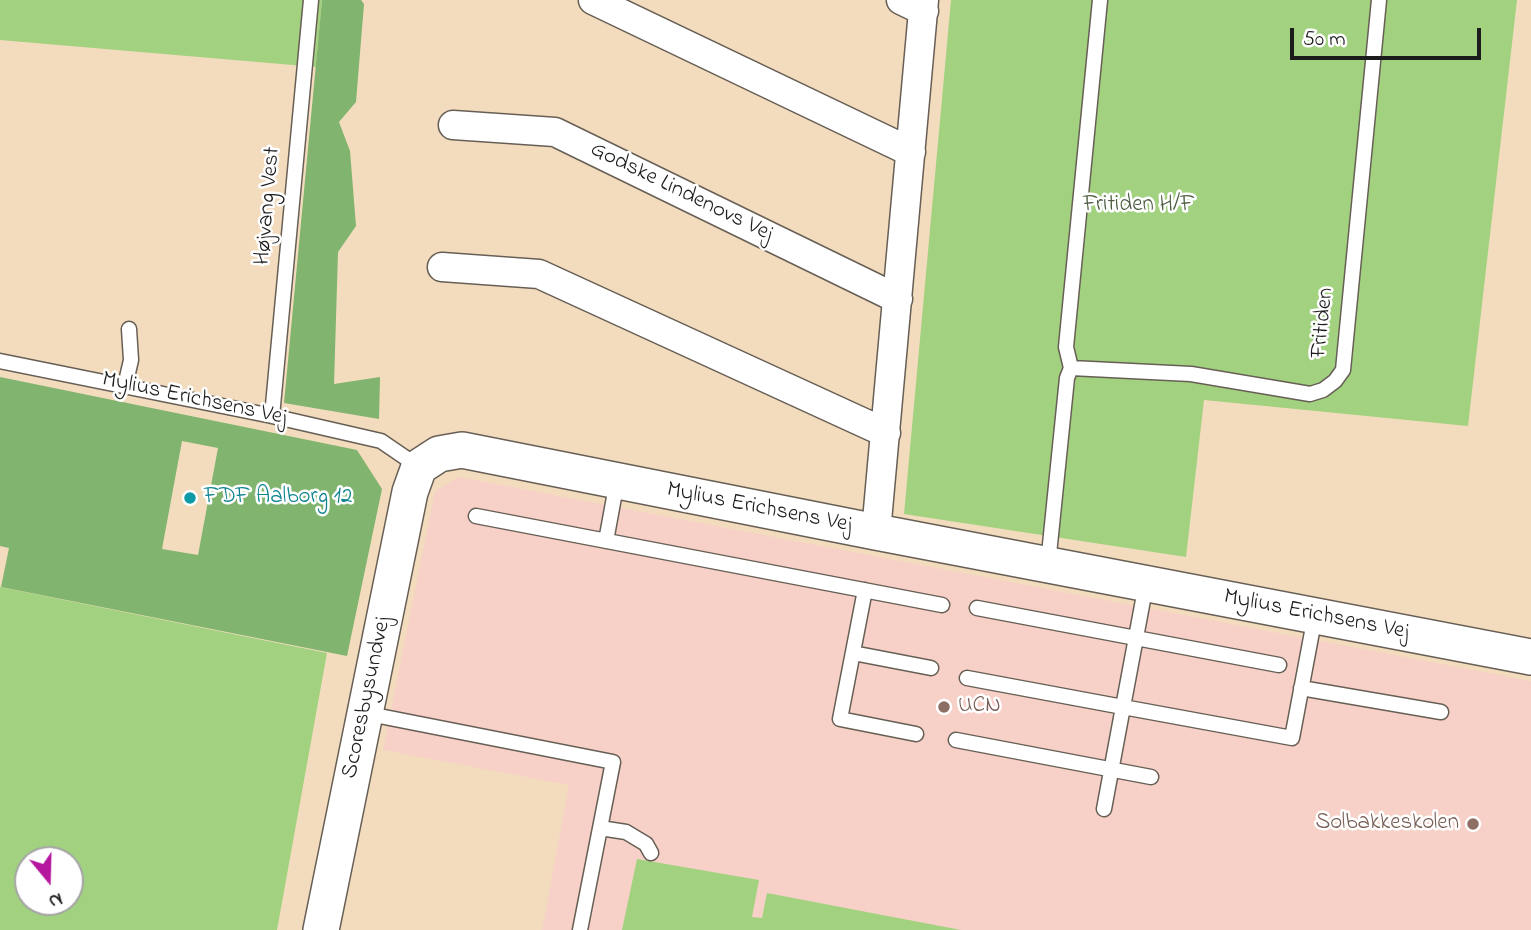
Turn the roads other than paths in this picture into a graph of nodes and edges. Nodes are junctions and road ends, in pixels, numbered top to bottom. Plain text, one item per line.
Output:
1 (311, 0) edge
2 (593, 0) edge
3 (1100, 0) edge
4 (1379, 0) edge
5 (916, 4) edge
6 (453, 125) dead end
7 (911, 152) junction
8 (442, 267) dead end
9 (898, 299) junction
10 (129, 329) dead end
11 (0, 361) edge
12 (1071, 368) junction
13 (125, 386) junction
14 (272, 416) junction
15 (886, 433) junction
16 (419, 467) junction
17 (618, 481) junction
18 (476, 516) dead end
19 (876, 533) junction
20 (606, 541) junction
21 (1048, 564) junction
22 (1146, 583) junction
23 (865, 590) junction
24 (942, 605) dead end
25 (977, 608) dead end
26 (1315, 615) junction
27 (1136, 638) junction
28 (853, 653) junction
29 (1531, 657) edge
30 (1279, 665) dead end
31 (931, 668) dead end
32 (967, 678) dead end
33 (1301, 688) junction
34 (1123, 707) junction
35 (1441, 712) dead end
36 (364, 713) junction
37 (916, 734) dead end
38 (956, 740) dead end
39 (1111, 770) junction
40 (1151, 777) dead end
41 (1104, 809) dead end
42 (600, 828) junction
43 (651, 853) dead end
44 (321, 930) edge
45 (580, 930) edge

1 - 14 lane, Højvang Vest
2 - 7 street
3 - 12 lane
4 - 12 lane, Fritiden
5 - 7 street
6 - 9 street, Godske Lindenovs Vej
7 - 9 street
8 - 15 street
9 - 15 street
10 - 13 lane
11 - 13 lane, Mylius Erichsens Vej
12 - 21 lane
13 - 14 lane, Mylius Erichsens Vej
14 - 16 lane, Mylius Erichsens Vej
15 - 19 street
16 - 17 street, Mylius Erichsens Vej
16 - 36 street, Scoresbysundvej
17 - 19 street, Mylius Erichsens Vej
17 - 20 lane
18 - 20 lane
19 - 21 street, Mylius Erichsens Vej
20 - 23 lane
21 - 22 street, Mylius Erichsens Vej
22 - 26 street, Mylius Erichsens Vej
22 - 27 lane
23 - 24 lane
23 - 28 lane
25 - 27 lane
26 - 29 street, Mylius Erichsens Vej
26 - 33 lane
27 - 30 lane
27 - 34 lane
28 - 31 lane
28 - 37 lane
32 - 34 lane
33 - 34 lane
33 - 35 lane
34 - 39 lane
36 - 42 lane
36 - 44 street, Scoresbysundvej
38 - 39 lane
39 - 40 lane
39 - 41 lane
42 - 43 lane
42 - 45 lane

